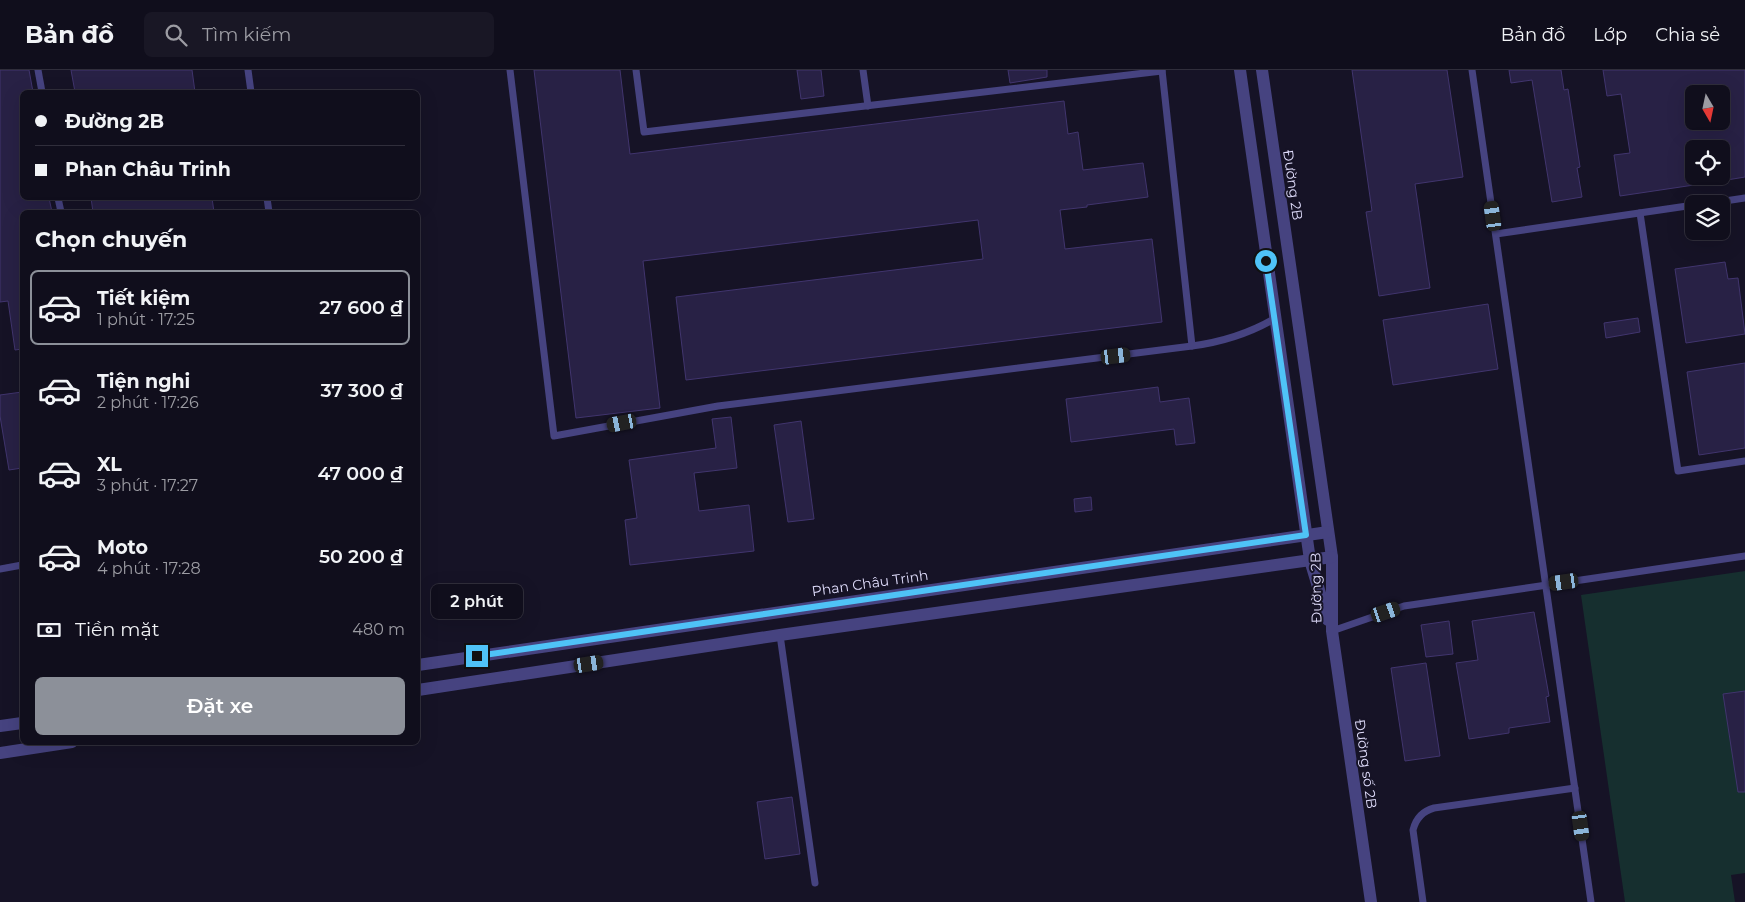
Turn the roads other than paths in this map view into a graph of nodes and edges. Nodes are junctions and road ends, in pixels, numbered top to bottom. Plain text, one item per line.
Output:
1 (38, 70) edge
2 (248, 70) edge
3 (510, 70) edge
4 (636, 70) edge
5 (863, 70) edge
6 (1162, 70) edge
7 (1240, 70) edge
8 (1262, 70) edge
9 (1472, 70) edge
10 (42, 90) edge
11 (251, 90) edge
12 (868, 106) junction
13 (1745, 198) edge
14 (1730, 200) edge
15 (1685, 207) edge
16 (1640, 214) junction
17 (1496, 234) junction
18 (1274, 319) junction
19 (1192, 346) junction
20 (1745, 461) edge
21 (1328, 532) junction
22 (1306, 535) junction
23 (1745, 556) edge
24 (1332, 557) junction
25 (1310, 560) junction
26 (20, 565) edge
27 (0, 568) edge
28 (1546, 585) junction
29 (1332, 631) junction
30 (780, 635) junction
31 (420, 665) edge
32 (420, 690) edge
33 (20, 723) edge
34 (0, 726) edge
35 (52, 745) edge
36 (0, 753) edge
37 (1575, 788) junction
38 (814, 883) dead end
39 (1371, 902) edge
40 (1423, 902) edge
41 (1592, 902) edge

1 - 10 lane
2 - 11 lane
3 - 19 lane
4 - 12 lane
5 - 12 lane
6 - 12 lane
6 - 19 lane
7 - 18 street, Đường 2B
8 - 21 street, Đường 2B
9 - 17 lane
13 - 14 lane
15 - 16 lane
16 - 17 lane
16 - 20 lane
17 - 28 lane
18 - 19 lane
18 - 22 street, Đường 2B
21 - 22 street, Phan Châu Trinh
21 - 24 street, Đường 2B
22 - 25 street, Đường 2B
22 - 31 street, Phan Châu Trinh
23 - 28 lane
24 - 25 street
24 - 29 street, Đường 2B
25 - 29 street, Đường 2B
25 - 30 street
26 - 27 lane
28 - 29 lane
28 - 37 lane
29 - 39 street, Đường số 2B
30 - 32 street
30 - 38 lane
33 - 34 street
35 - 36 street
37 - 40 lane
37 - 41 lane

